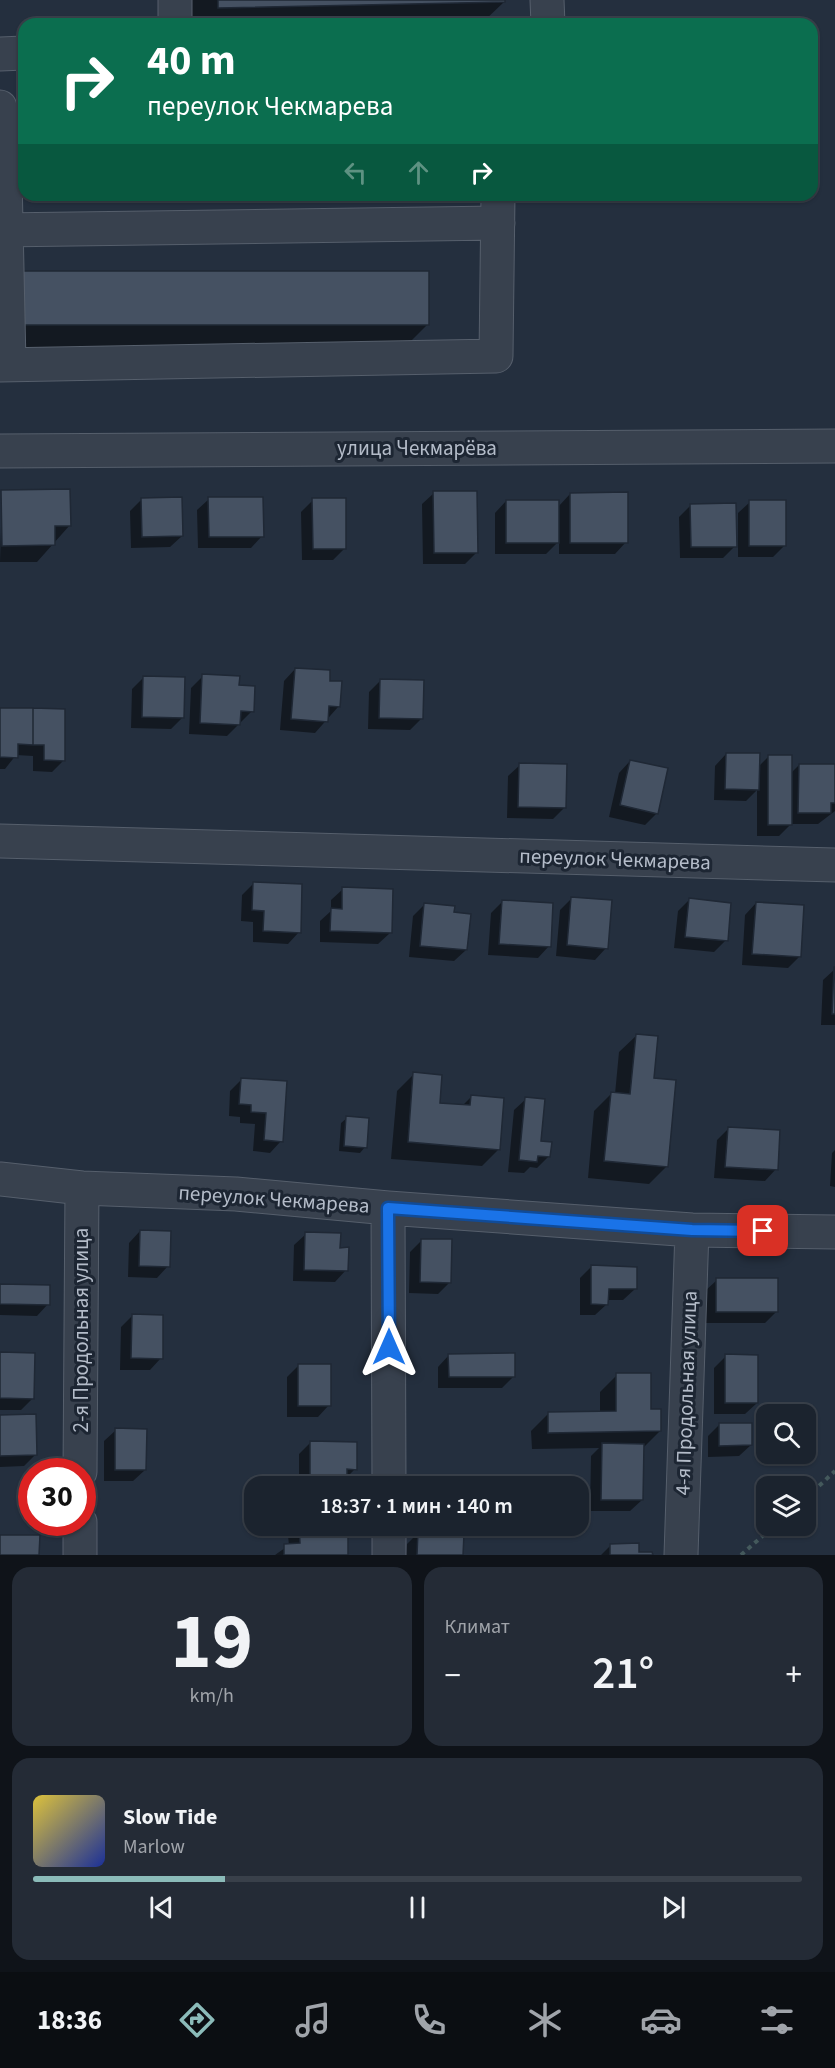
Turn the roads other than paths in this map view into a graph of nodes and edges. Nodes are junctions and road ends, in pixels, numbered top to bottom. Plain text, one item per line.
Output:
1 (175, 0) edge
2 (547, 0) edge
3 (175, 18) edge
4 (548, 18) edge
5 (0, 54) edge
6 (18, 54) edge
7 (0, 107) edge
8 (498, 209) edge
9 (3, 230) edge
10 (4, 365) edge
11 (834, 445) edge
12 (0, 451) edge
13 (0, 841) edge
14 (835, 865) edge
15 (0, 1179) edge
16 (82, 1188) junction
17 (388, 1208) junction
18 (692, 1230) junction
19 (835, 1232) edge
20 (80, 1458) edge
21 (389, 1476) edge
22 (80, 1536) edge
23 (389, 1536) edge
24 (80, 1555) edge
25 (389, 1555) edge
26 (681, 1555) edge

1 - 3 street
2 - 4 street
5 - 6 street
7 - 9 street
8 - 9 street
8 - 10 street
9 - 10 street
11 - 12 street, улица Чекмарёва
13 - 14 street, переулок Чекмарева
15 - 16 street, переулок Чекмарева
16 - 17 street, переулок Чекмарева
16 - 20 street, 2-я Продольная улица
17 - 18 street, переулок Чекмарева
17 - 21 street
18 - 19 street, переулок Чекмарева
18 - 26 street, 4-я Продольная улица
22 - 24 street
23 - 25 street

